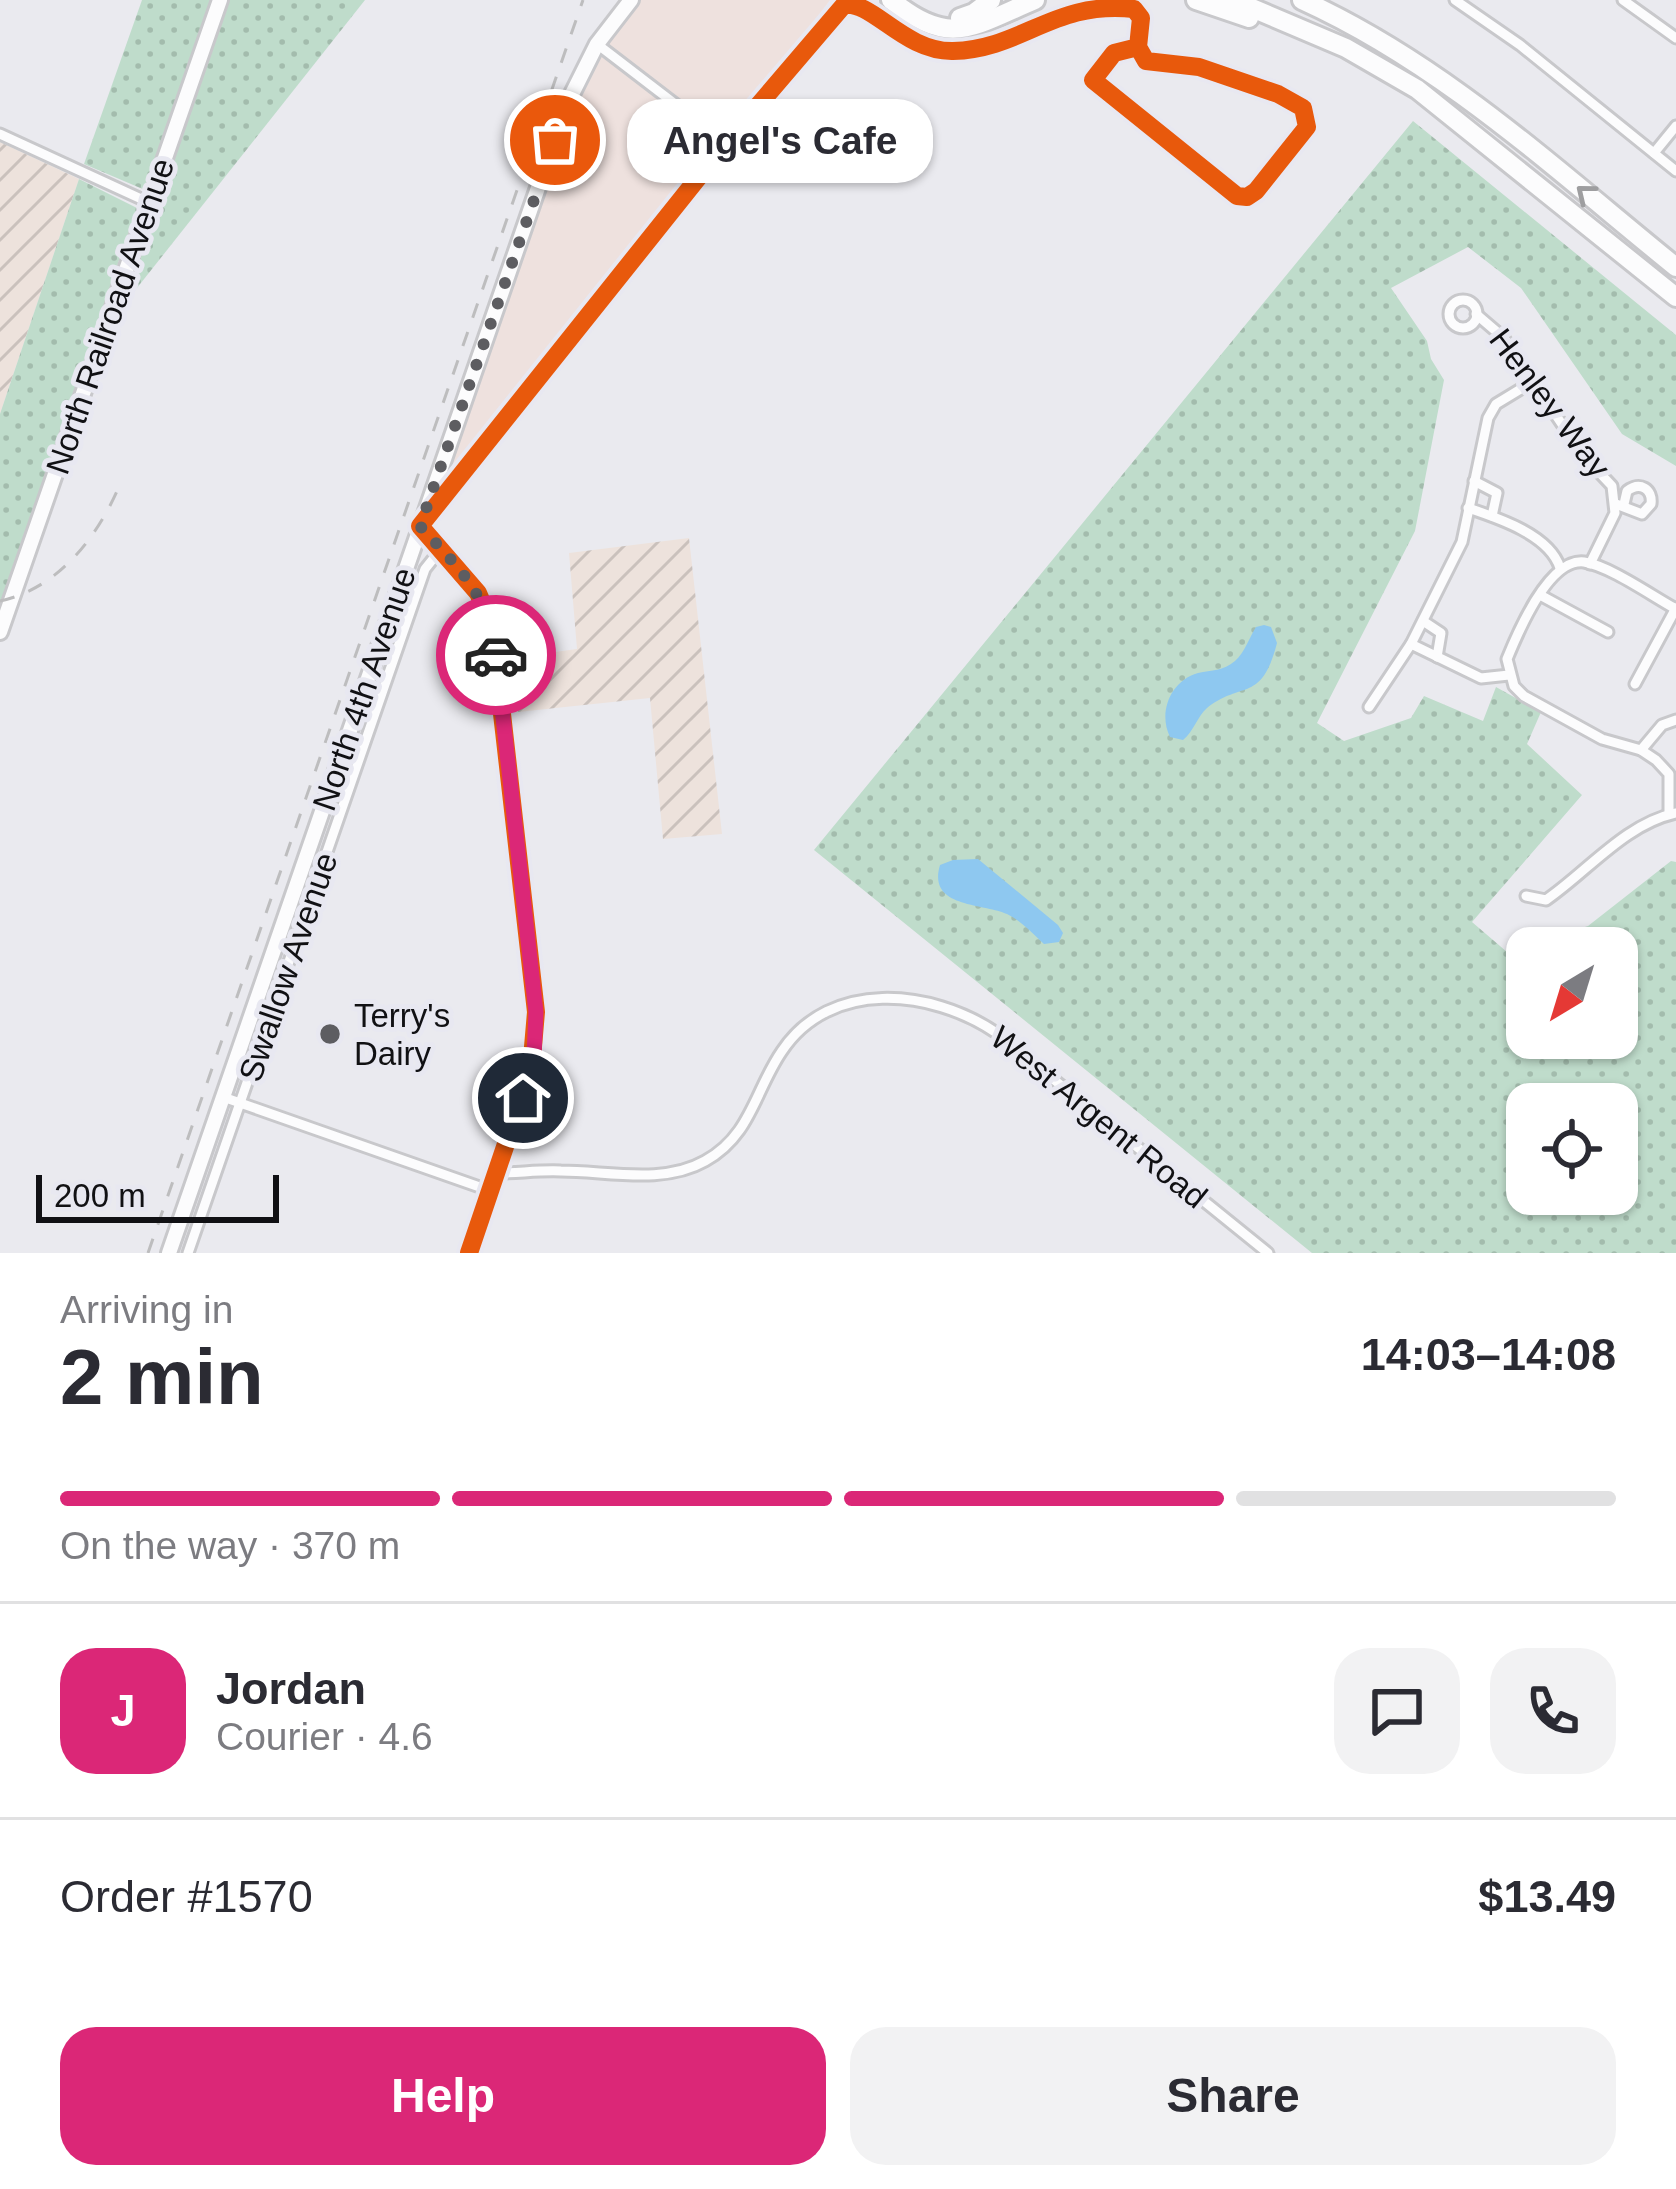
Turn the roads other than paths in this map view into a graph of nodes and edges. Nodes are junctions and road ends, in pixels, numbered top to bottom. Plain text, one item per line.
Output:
1 (220, 0) edge
2 (631, 0) edge
3 (891, 0) edge
4 (906, 0) edge
5 (991, 0) edge
6 (1035, 0) edge
7 (1196, 0) edge
8 (1234, 0) edge
9 (1303, 0) edge
10 (1455, 0) edge
11 (1623, 0) edge
12 (1676, 38) edge
13 (597, 44) junction
14 (1138, 47) junction
15 (1372, 61) junction
16 (1676, 126) edge
17 (0, 134) edge
18 (726, 143) junction
19 (1654, 153) junction
20 (1676, 171) edge
21 (150, 203) junction
22 (1676, 267) edge
23 (1676, 297) edge
24 (1477, 314) dead end
25 (1534, 381) junction
26 (1474, 481) junction
27 (1468, 508) junction
28 (1492, 516) junction
29 (420, 526) junction
30 (441, 549) junction
31 (1590, 564) junction
32 (1559, 568) junction
33 (1540, 595) junction
34 (1676, 608) edge
35 (1423, 621) junction
36 (2, 623) edge
37 (1608, 632) dead end
38 (1411, 644) junction
39 (1437, 657) junction
40 (1509, 675) junction
41 (1635, 684) dead end
42 (1369, 706) dead end
43 (1676, 720) edge
44 (1641, 750) junction
45 (1673, 814) edge
46 (1526, 896) dead end
47 (280, 933) junction
48 (298, 939) junction
49 (223, 1097) junction
50 (241, 1103) junction
51 (497, 1174) junction
52 (491, 1191) junction
53 (169, 1253) edge
54 (188, 1253) edge
55 (469, 1253) edge
56 (1268, 1253) edge

1 - 21 main road, North Railroad Avenue
2 - 13 main road, North 4th Avenue
3 - 6 highway
4 - 5 highway
7 - 15 highway
8 - 15 highway
22 -> 9 highway
10 - 19 street
11 - 12 street
13 - 18 street
13 - 29 main road, North 4th Avenue
14 - 14 street
14 - 18 street
15 - 23 highway
16 - 19 street
17 - 21 street
18 - 29 street
19 - 20 street
21 - 36 main road, North Railroad Avenue
24 - 25 street, Henley Way
25 - 26 street
25 - 31 street, Henley Way
26 - 27 street
26 - 28 street
27 - 28 street
27 - 35 street
28 - 32 street
29 - 30 street
29 - 47 main road, North 4th Avenue
30 - 48 street, Swallow Avenue
30 - 51 street
31 - 32 street
31 - 34 street
32 - 33 street
33 - 37 street
33 - 40 street
34 - 41 street
35 - 38 street
35 - 39 street
38 - 39 street
38 - 42 street
39 - 40 street
40 - 44 street
43 - 44 street
44 - 45 street
45 - 46 street
47 - 48 street
47 - 49 main road, North 4th Avenue
48 - 50 street, Swallow Avenue
49 - 50 street
49 - 53 main road, North 4th Avenue
50 - 52 street
50 - 54 street, Swallow Avenue
51 - 52 street
51 - 56 street, West Argent Road
52 - 55 street

